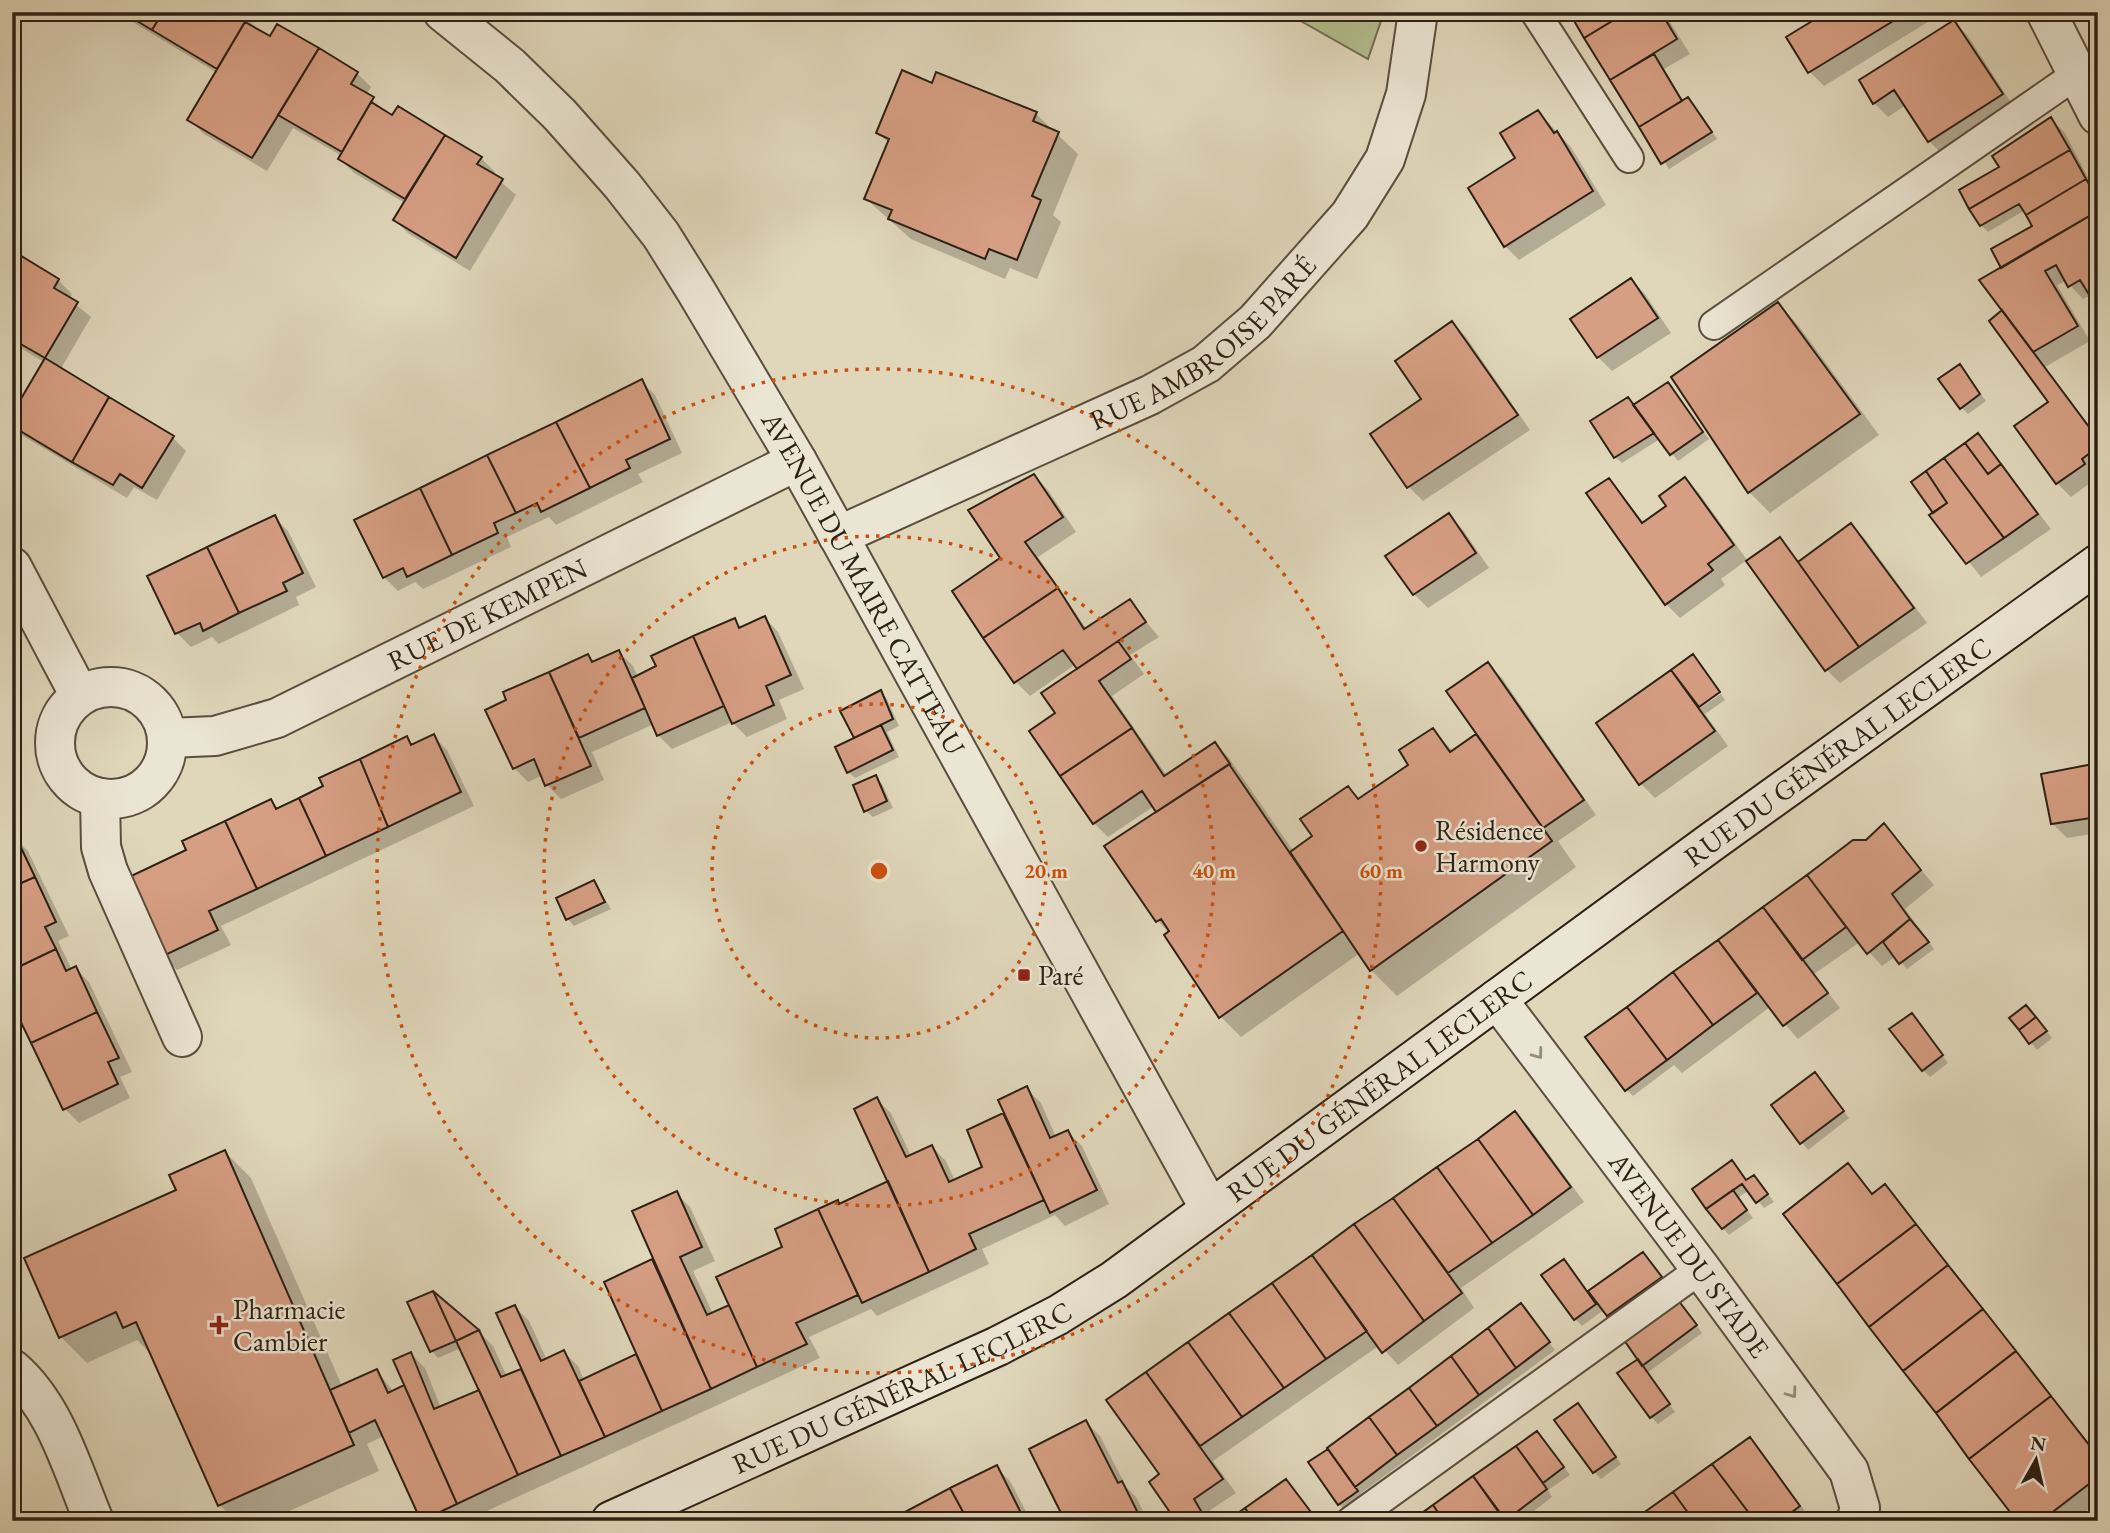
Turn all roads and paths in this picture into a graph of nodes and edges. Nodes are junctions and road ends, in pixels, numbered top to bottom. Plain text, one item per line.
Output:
1 (443, 12) edge
2 (1418, 12) edge
3 (1535, 12) edge
4 (2046, 12) edge
5 (2077, 74) junction
6 (2098, 114) edge
7 (1629, 158) dead end
8 (1714, 325) dead end
9 (797, 461) junction
10 (838, 536) junction
11 (2098, 564) edge
12 (12, 567) edge
13 (80, 696) junction
14 (168, 738) junction
15 (100, 798) junction
16 (1497, 999) junction
17 (181, 1037) dead end
18 (1210, 1209) junction
19 (1701, 1269) junction
20 (12, 1369) edge
21 (1862, 1516) edge
22 (94, 1521) edge
23 (611, 1521) edge
24 (1351, 1521) edge

1 - 9 street, AVENUE DU MAIRE CATTEAU
2 - 10 street, RUE AMBROISE PARÉ
3 - 7 lane
4 - 5 street
5 - 6 street
5 - 8 lane
9 - 10 street, AVENUE DU MAIRE CATTEAU
9 - 14 street, RUE DE KEMPEN
10 - 18 street, AVENUE DU MAIRE CATTEAU
11 - 16 street, RUE DU GÉNÉRAL LECLERC
12 - 13 street
13 - 14 street
13 - 15 street
14 - 15 street
15 - 17 street
16 - 18 street, RUE DU GÉNÉRAL LECLERC
16 -> 19 street, AVENUE DU STADE
18 - 23 street, RUE DU GÉNÉRAL LECLERC
19 -> 21 street, AVENUE DU STADE
19 - 24 lane
20 - 22 street

